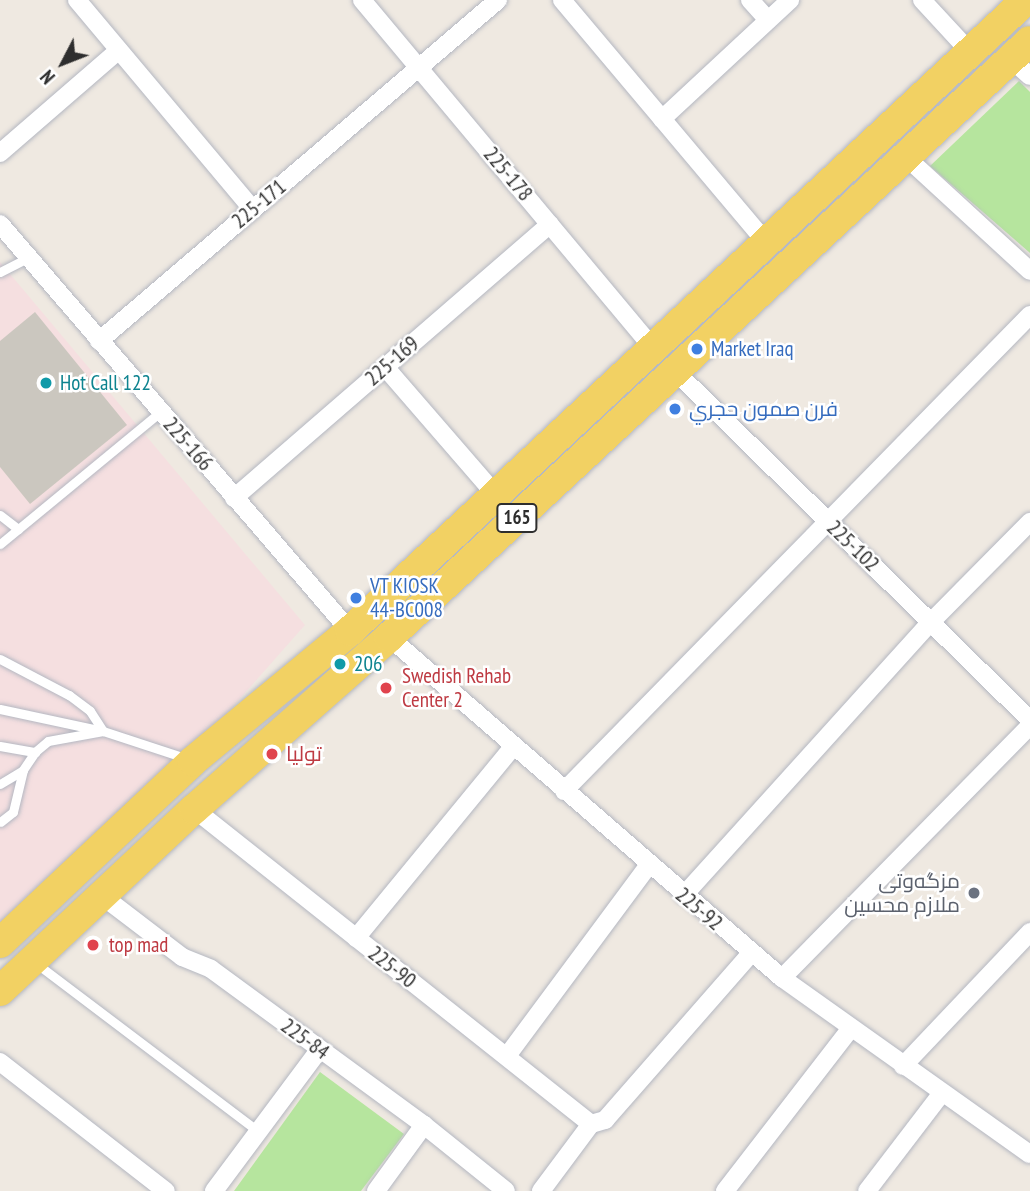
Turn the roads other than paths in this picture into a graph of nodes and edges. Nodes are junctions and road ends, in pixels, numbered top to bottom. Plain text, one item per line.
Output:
1 (77, 0) edge
2 (362, 0) edge
3 (498, 0) edge
4 (562, 0) edge
5 (750, 0) edge
6 (790, 0) edge
7 (922, 0) edge
8 (1026, 0) edge
9 (768, 20) junction
10 (119, 50) junction
11 (970, 52) junction
12 (1024, 59) edge
13 (419, 68) junction
14 (906, 111) junction
15 (662, 120) junction
16 (928, 136) junction
17 (0, 153) edge
18 (905, 157) junction
19 (253, 210) junction
20 (0, 224) edge
21 (550, 224) junction
22 (766, 242) junction
23 (29, 257) junction
24 (1030, 271) edge
25 (0, 272) edge
26 (1030, 315) edge
27 (99, 341) junction
28 (653, 348) junction
29 (385, 367) junction
30 (675, 371) junction
31 (160, 412) junction
32 (496, 495) junction
33 (234, 498) junction
34 (0, 515) edge
35 (827, 521) junction
36 (1030, 522) edge
37 (18, 529) junction
38 (0, 544) edge
39 (931, 622) junction
40 (350, 631) junction
41 (389, 637) junction
42 (0, 659) edge
43 (0, 709) edge
44 (1030, 720) edge
45 (1030, 726) edge
46 (103, 731) junction
47 (0, 746) edge
48 (513, 747) junction
49 (35, 751) junction
50 (193, 761) junction
51 (23, 770) junction
52 (0, 783) edge
53 (564, 791) junction
54 (194, 809) junction
55 (0, 822) edge
56 (648, 866) junction
57 (101, 895) junction
58 (684, 895) junction
59 (1029, 935) edge
60 (356, 938) junction
61 (0, 943) edge
62 (751, 953) junction
63 (33, 961) junction
64 (782, 978) junction
65 (0, 991) edge
66 (851, 1028) junction
67 (319, 1050) junction
68 (507, 1056) junction
69 (0, 1062) edge
70 (904, 1066) junction
71 (942, 1093) junction
72 (591, 1124) junction
73 (424, 1125) junction
74 (258, 1131) junction
75 (1030, 1154) edge
76 (877, 1188) edge
77 (166, 1191) edge
78 (214, 1191) edge
79 (376, 1191) edge
80 (506, 1191) edge
81 (541, 1191) edge
82 (725, 1191) edge

1 - 10 street
2 - 13 street, 225-178
3 - 13 street, 225-171
4 - 15 street
5 - 9 street
6 - 9 street
7 - 11 street
8 - 11 main road, 165
9 - 15 street
10 - 17 street
10 - 19 street
11 - 14 main road, 165
12 - 16 main road, 165
13 - 19 street, 225-171
13 - 21 street, 225-178
14 - 16 main road
14 - 22 main road, 165
15 - 22 street
16 - 18 main road, 165
18 - 24 street
18 - 30 main road, 165
19 - 27 street, 225-171
20 - 23 street, 225-166
21 - 28 street, 225-178
21 - 29 street, 225-169
22 - 28 main road, 165
23 - 25 lane
23 - 27 street, 225-166
26 - 35 street
27 - 31 street, 225-166
28 - 32 main road, 165
29 - 32 street
29 - 33 street, 225-169
30 - 35 street, 225-102
30 - 41 main road, 165
31 - 33 street, 225-166
31 - 37 lane
32 - 40 main road, 165
33 - 40 street, 225-166
34 - 37 lane
35 - 39 street, 225-102
35 - 53 street
36 - 39 street
37 - 38 lane
39 - 44 street, 225-102
39 - 58 street
40 - 50 main road, 165
41 - 48 street, 225-92
41 - 54 main road, 165
42 - 46 lane
43 - 46 lane
45 - 64 street
46 - 49 lane
46 - 50 lane
47 - 49 lane
48 - 53 street, 225-92
48 - 60 street
49 - 51 lane
50 - 61 main road, 165
51 - 52 lane
51 - 55 lane
53 - 56 street, 225-92
54 - 57 main road, 165
54 - 60 street, 225-90
56 - 58 street, 225-92
56 - 68 street
57 - 63 main road, 165
57 - 67 street, 225-84
58 - 62 street, 225-92
59 - 70 street
60 - 68 street, 225-90
62 - 64 street, 225-92
62 - 72 street
63 - 65 main road, 165
63 - 74 lane
64 - 66 street, 225-92
66 - 70 street, 225-92
66 - 82 street
67 - 73 street, 225-84
67 - 74 street
68 - 72 street, 225-90
69 - 77 street
70 - 71 street, 225-92
71 - 75 street, 225-92
71 - 76 street
72 - 81 street
73 - 79 street
73 - 80 street, 225-84
74 - 78 street

